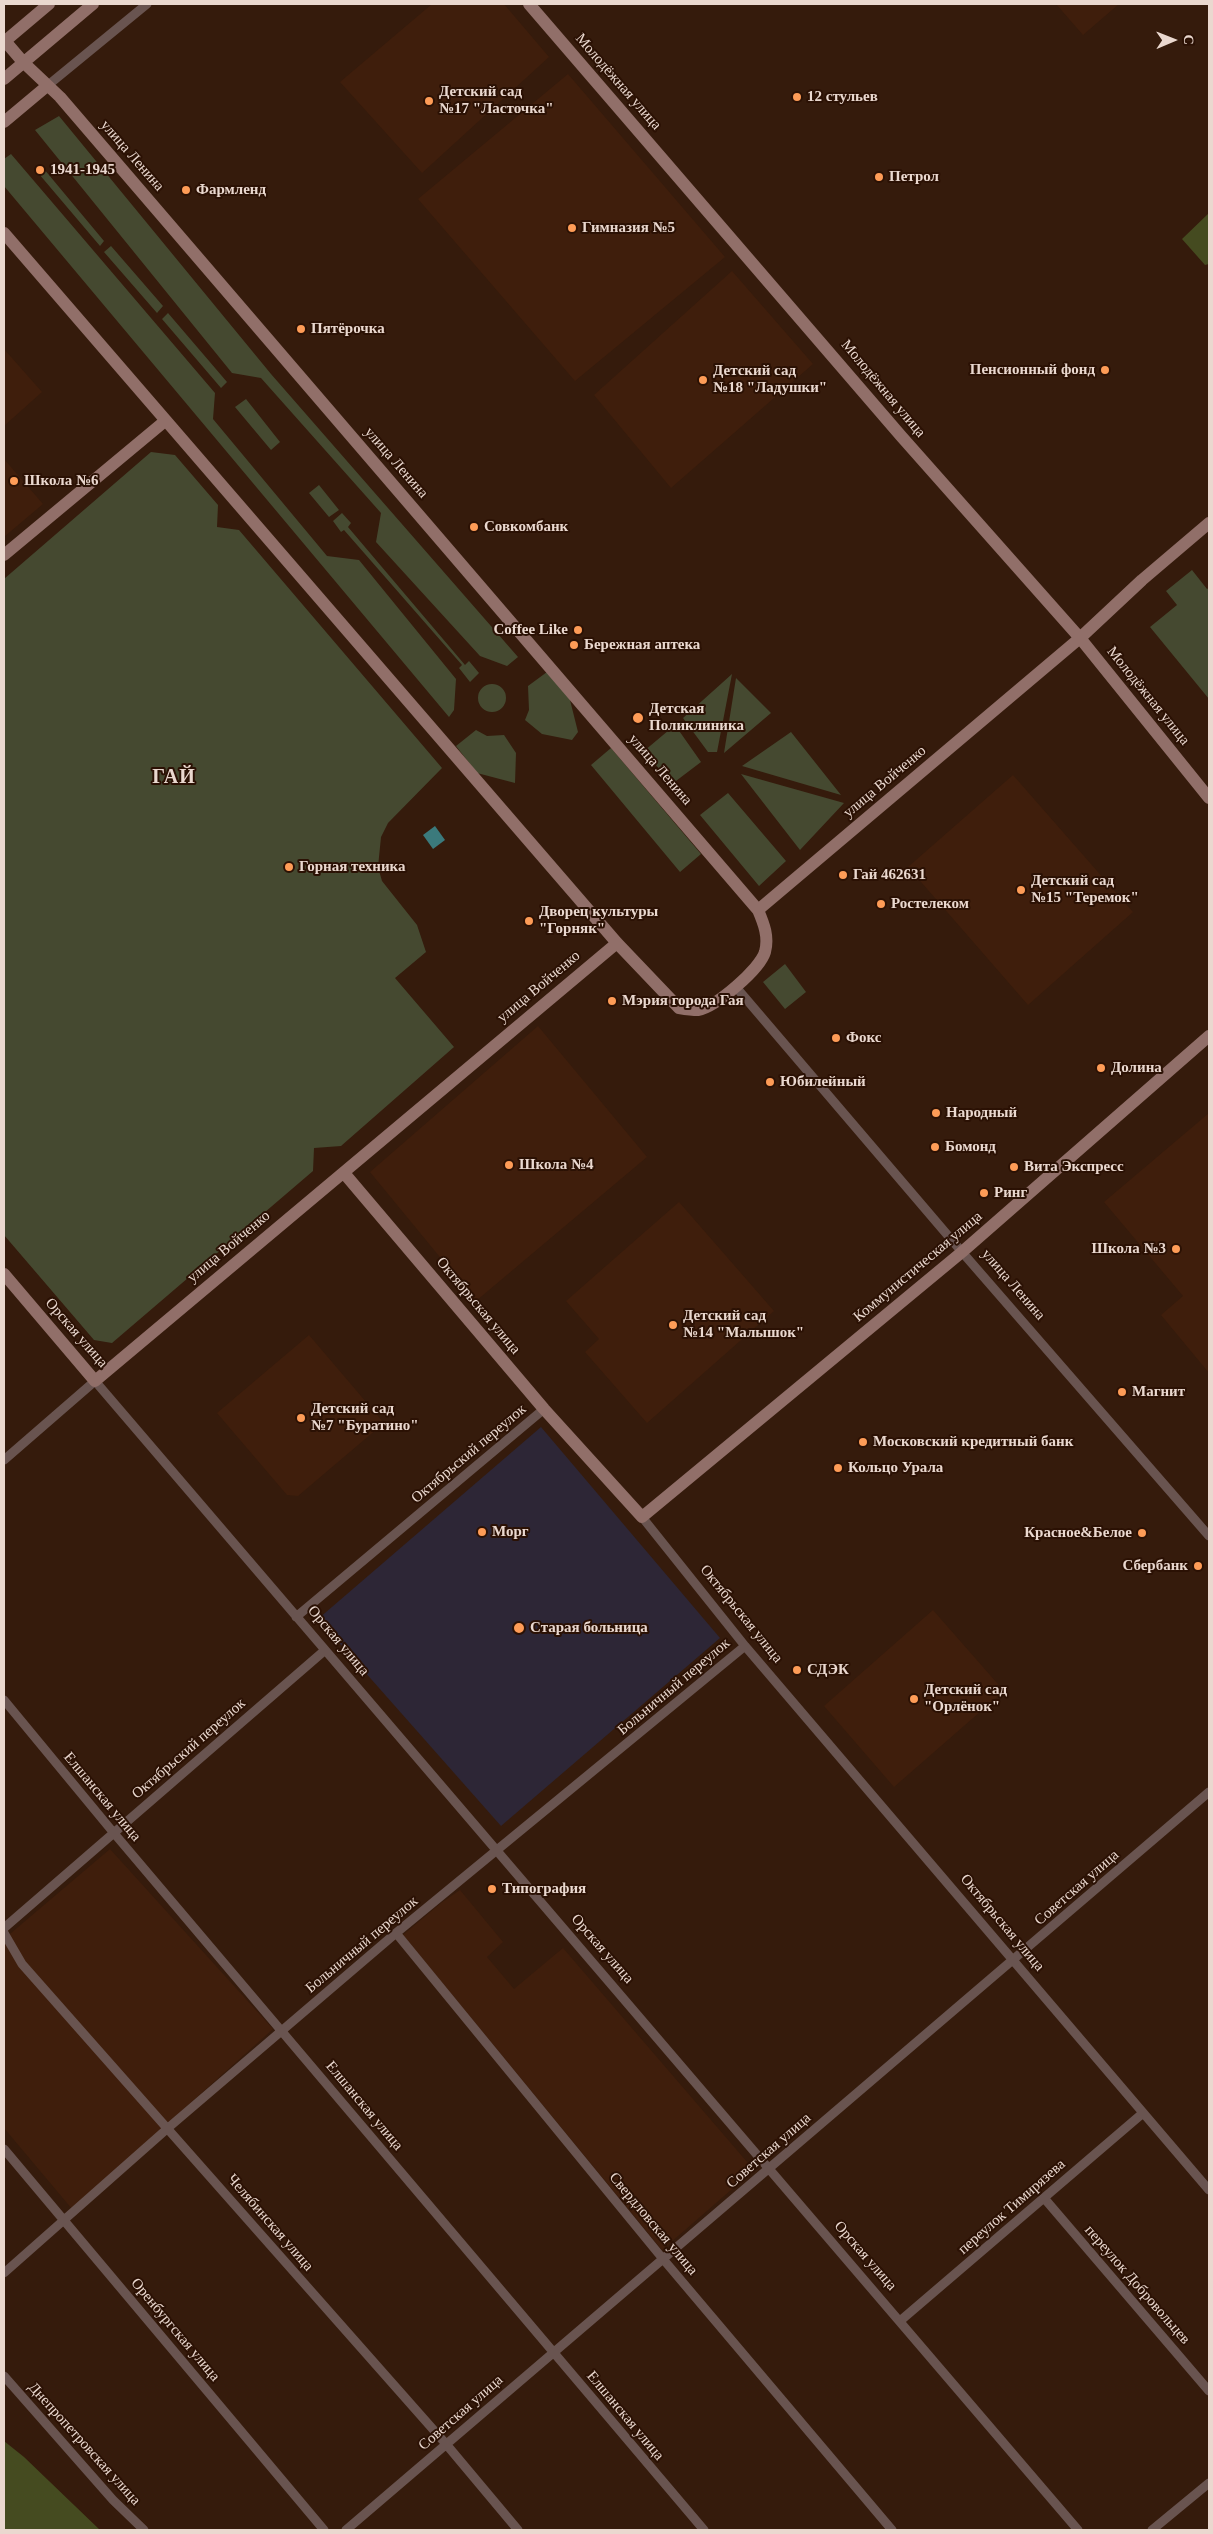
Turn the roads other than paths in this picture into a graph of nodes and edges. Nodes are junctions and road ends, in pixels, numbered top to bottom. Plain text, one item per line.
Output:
1 (49, 4) edge
2 (92, 4) edge
3 (147, 4) edge
4 (529, 4) edge
5 (4, 40) edge
6 (23, 62) junction
7 (4, 79) edge
8 (47, 86) junction
9 (4, 122) edge
10 (4, 233) edge
11 (165, 421) junction
12 (1209, 523) edge
13 (4, 555) edge
14 (1080, 638) junction
15 (1209, 798) edge
16 (758, 910) junction
17 (617, 943) junction
18 (736, 986) junction
19 (1209, 1036) edge
20 (344, 1173) junction
21 (962, 1252) junction
22 (4, 1274) edge
23 (95, 1381) junction
24 (544, 1409) junction
25 (4, 1460) edge
26 (642, 1517) junction
27 (1209, 1536) edge
28 (296, 1618) junction
29 (745, 1646) junction
30 (324, 1650) junction
31 (4, 1700) edge
32 (1209, 1792) edge
33 (113, 1832) junction
34 (498, 1852) junction
35 (4, 1928) edge
36 (396, 1933) junction
37 (4, 1934) edge
38 (1012, 1961) junction
39 (282, 2030) junction
40 (1143, 2113) junction
41 (168, 2128) junction
42 (4, 2149) edge
43 (770, 2170) junction
44 (1209, 2190) edge
45 (1044, 2198) junction
46 (65, 2221) junction
47 (663, 2258) junction
48 (4, 2273) edge
49 (900, 2322) junction
50 (553, 2352) junction
51 (4, 2376) edge
52 (1209, 2391) edge
53 (446, 2444) junction
54 (1209, 2483) edge
55 (144, 2530) edge
56 (324, 2530) edge
57 (346, 2530) edge
58 (518, 2530) edge
59 (704, 2530) edge
60 (892, 2530) edge
61 (1078, 2530) edge
62 (1152, 2530) edge

1 - 5 main road
2 - 6 main road
3 - 8 street
4 - 14 main road, Молодёжная улица
5 - 6 main road, улица Ленина
6 - 7 main road
6 - 8 main road, улица Ленина
8 - 9 main road
8 - 16 main road, улица Ленина
10 - 11 main road
11 - 13 main road
11 - 17 main road
12 - 14 main road, улица Войченко
14 - 15 main road, Молодёжная улица
14 - 16 main road, улица Войченко
16 - 18 main road
17 - 18 main road
17 - 20 main road, улица Войченко
18 - 21 street, улица Ленина
19 - 21 main road, Коммунистическая улица
20 - 23 main road, улица Войченко
20 - 24 main road, Октябрьская улица
21 - 26 main road, Коммунистическая улица
21 - 27 street, улица Ленина
22 - 23 main road, Орская улица
23 - 25 street, улица Войченко
23 - 28 street, Орская улица
24 - 26 main road, Октябрьская улица
24 - 28 street, Октябрьский переулок
26 - 29 street, Октябрьская улица
28 - 30 street, Орская улица
29 - 34 street, Больничный переулок
29 - 38 street, Октябрьская улица
30 - 33 street, Октябрьский переулок
30 - 34 street, Орская улица
31 - 33 street, Елшанская улица
32 - 38 street, Советская улица
33 - 35 street, Октябрьский переулок
33 - 39 street, Елшанская улица
34 - 36 street, Больничный переулок
34 - 43 street, Орская улица
36 - 39 street, Больничный переулок
36 - 47 street, Свердловская улица
37 - 41 street, Челябинская улица
38 - 40 street, Октябрьская улица
38 - 43 street, Советская улица
39 - 41 street, Больничный переулок
39 - 50 street, Елшанская улица
40 - 44 street, Октябрьская улица
40 - 45 street, переулок Тимирязева
41 - 46 street, Больничный переулок
41 - 53 street, Челябинская улица
42 - 46 street, Оренбургская улица
43 - 47 street, Советская улица
43 - 49 street, Орская улица
45 - 49 street, переулок Тимирязева
45 - 52 street, переулок Добровольцев
46 - 48 street, Больничный переулок
46 - 56 street, Оренбургская улица
47 - 50 street, Советская улица
47 - 60 street, Свердловская улица
49 - 61 street, Орская улица
50 - 53 street, Советская улица
50 - 59 street, Елшанская улица
51 - 55 street, Днепропетровская улица
53 - 57 street, Советская улица
53 - 58 street, Челябинская улица
54 - 62 street

